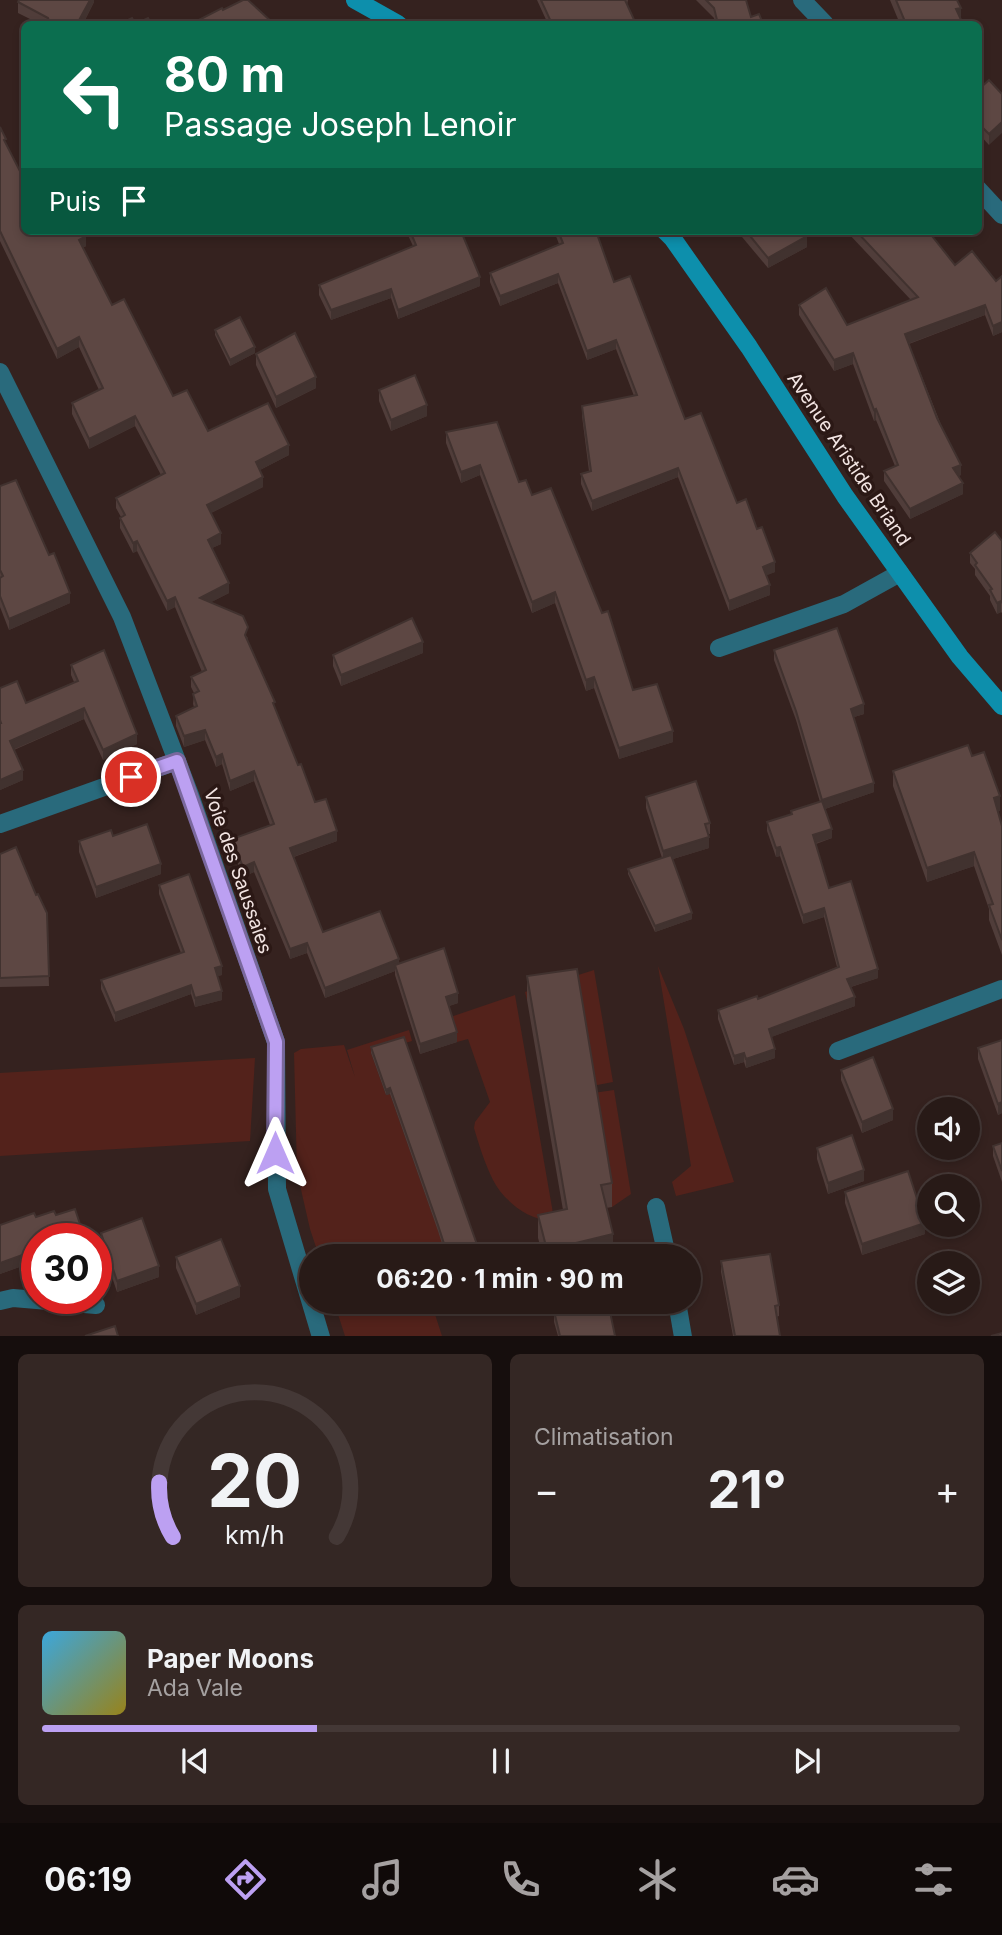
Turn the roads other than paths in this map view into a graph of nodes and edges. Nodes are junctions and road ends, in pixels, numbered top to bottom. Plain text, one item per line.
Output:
1 (355, 0) edge
2 (802, 0) edge
3 (393, 21) edge
4 (822, 21) edge
5 (982, 193) edge
6 (1002, 215) edge
7 (669, 235) edge
8 (0, 372) edge
9 (900, 573) junction
10 (719, 648) dead end
11 (1002, 706) edge
12 (177, 761) junction
13 (0, 824) edge
14 (1002, 989) edge
15 (838, 1051) dead end
16 (656, 1207) dead end
17 (664, 1244) edge
18 (21, 1299) edge
19 (0, 1301) edge
20 (679, 1314) edge
21 (321, 1336) edge
22 (683, 1336) edge

1 - 3 street
2 - 4 street
5 - 6 street
7 - 9 street, Avenue Aristide Briand
8 - 12 street, Voie des Saussaies
9 - 10 street
9 - 11 street, Avenue Aristide Briand
12 - 13 street
12 - 21 street, Voie des Saussaies
14 - 15 street
16 - 17 street
18 - 19 street
20 - 22 street

